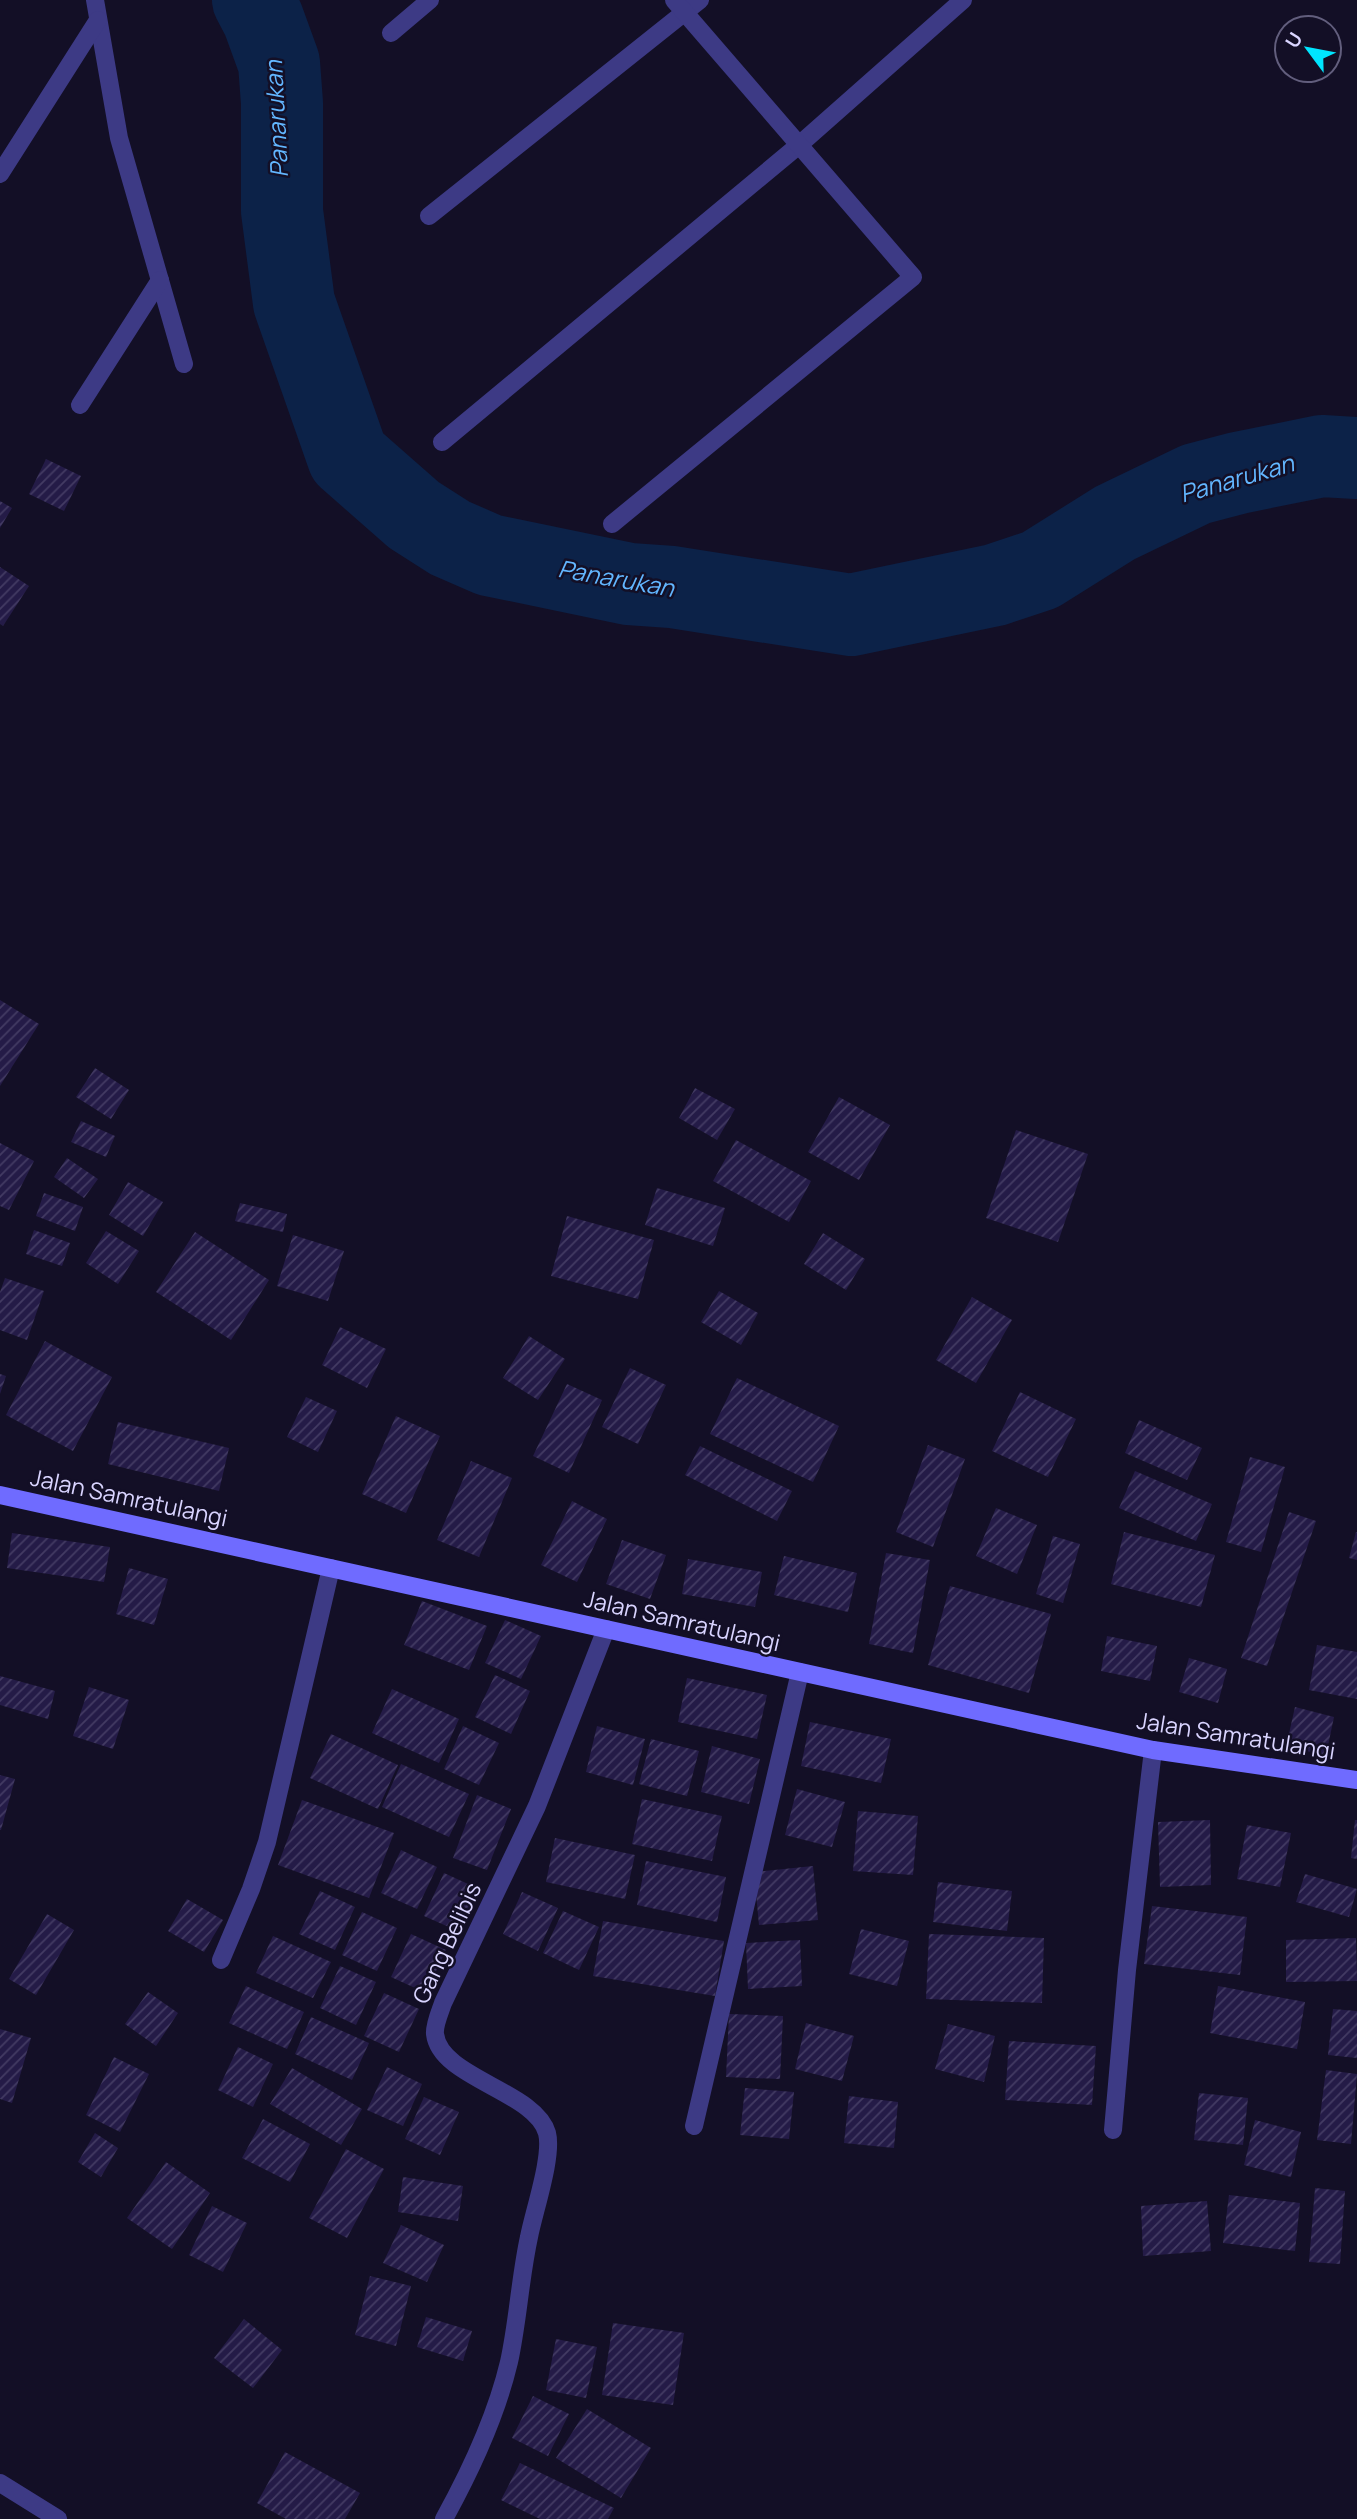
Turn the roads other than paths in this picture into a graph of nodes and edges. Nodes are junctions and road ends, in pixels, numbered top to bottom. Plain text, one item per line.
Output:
1 (95, 0) edge
2 (430, 0) edge
3 (700, 0) edge
4 (963, 0) edge
5 (680, 7) edge
6 (99, 20) junction
7 (391, 33) dead end
8 (799, 145) junction
9 (0, 174) edge
10 (429, 216) dead end
11 (160, 280) junction
12 (184, 364) dead end
13 (80, 405) dead end
14 (442, 442) dead end
15 (612, 524) dead end
16 (0, 1495) edge
17 (331, 1568) junction
18 (606, 1629) junction
19 (800, 1672) junction
20 (1153, 1750) junction
21 (1357, 1780) edge
22 (221, 1961) dead end
23 (694, 2126) dead end
24 (1113, 2130) dead end
25 (0, 2483) edge
26 (58, 2519) edge
27 (444, 2519) edge

1 - 6 street
2 - 7 street
3 - 5 street
4 - 8 street
5 - 8 street
5 - 10 street
6 - 9 street
6 - 11 street
8 - 14 street
8 - 15 street
11 - 12 street
11 - 13 street
16 - 17 main road, Jalan Samratulangi
17 - 18 main road, Jalan Samratulangi
17 - 22 street
18 - 19 main road, Jalan Samratulangi
18 - 27 street, Gang Belibis
19 - 20 main road, Jalan Samratulangi
19 - 23 street
20 - 21 main road, Jalan Samratulangi
20 - 24 street
25 - 26 street

